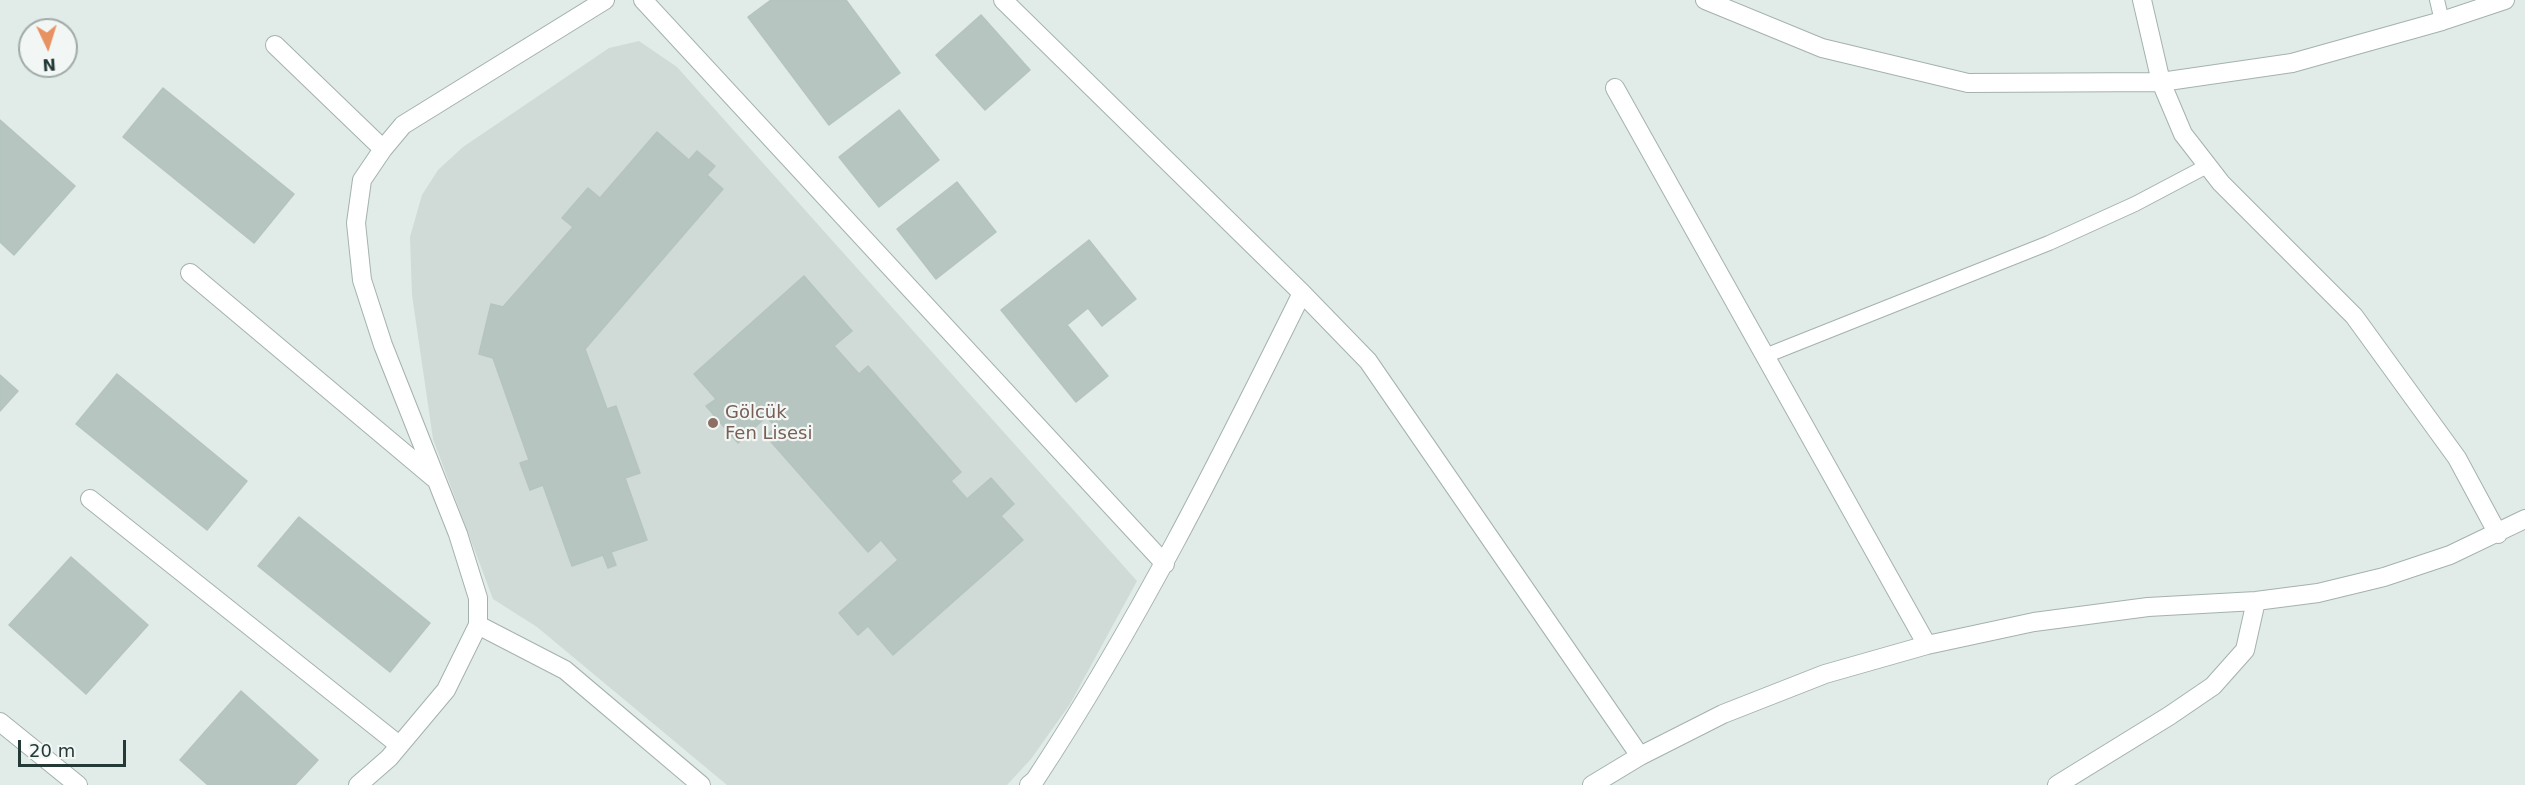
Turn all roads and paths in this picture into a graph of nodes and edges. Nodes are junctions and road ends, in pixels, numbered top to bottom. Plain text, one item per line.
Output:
1 (605, 0) edge
2 (643, 0) edge
3 (1003, 0) edge
4 (1705, 0) edge
5 (2142, 0) edge
6 (2436, 0) edge
7 (2505, 0) edge
8 (1741, 8) edge
9 (2442, 21) junction
10 (275, 45) dead end
11 (2161, 82) junction
12 (1615, 88) dead end
13 (383, 148) junction
14 (2207, 166) junction
15 (190, 273) dead end
16 (1302, 293) junction
17 (1765, 356) junction
18 (437, 481) junction
19 (90, 499) dead end
20 (2525, 519) edge
21 (2498, 534) junction
22 (1165, 564) junction
23 (2256, 601) junction
24 (478, 626) junction
25 (1927, 645) junction
26 (0, 722) edge
27 (399, 745) junction
28 (1640, 756) junction
29 (78, 785) edge
30 (358, 785) edge
31 (701, 785) edge
32 (1029, 785) edge
33 (1592, 785) edge
34 (2057, 785) edge

1 - 13 street
2 - 22 street
3 - 16 street
4 - 8 street
5 - 11 street
6 - 9 lane
7 - 9 street
8 - 11 street
9 - 11 street
10 - 13 street
11 - 14 street
12 - 17 street
13 - 18 street
14 - 17 lane
14 - 21 street
15 - 18 street
16 - 22 street
16 - 28 street
17 - 25 street
18 - 24 street
19 - 27 street
20 - 21 street
21 - 23 street
22 - 32 street
23 - 25 street
23 - 34 street
24 - 27 street
24 - 31 street
25 - 28 street
26 - 29 street
27 - 30 street
28 - 33 street

